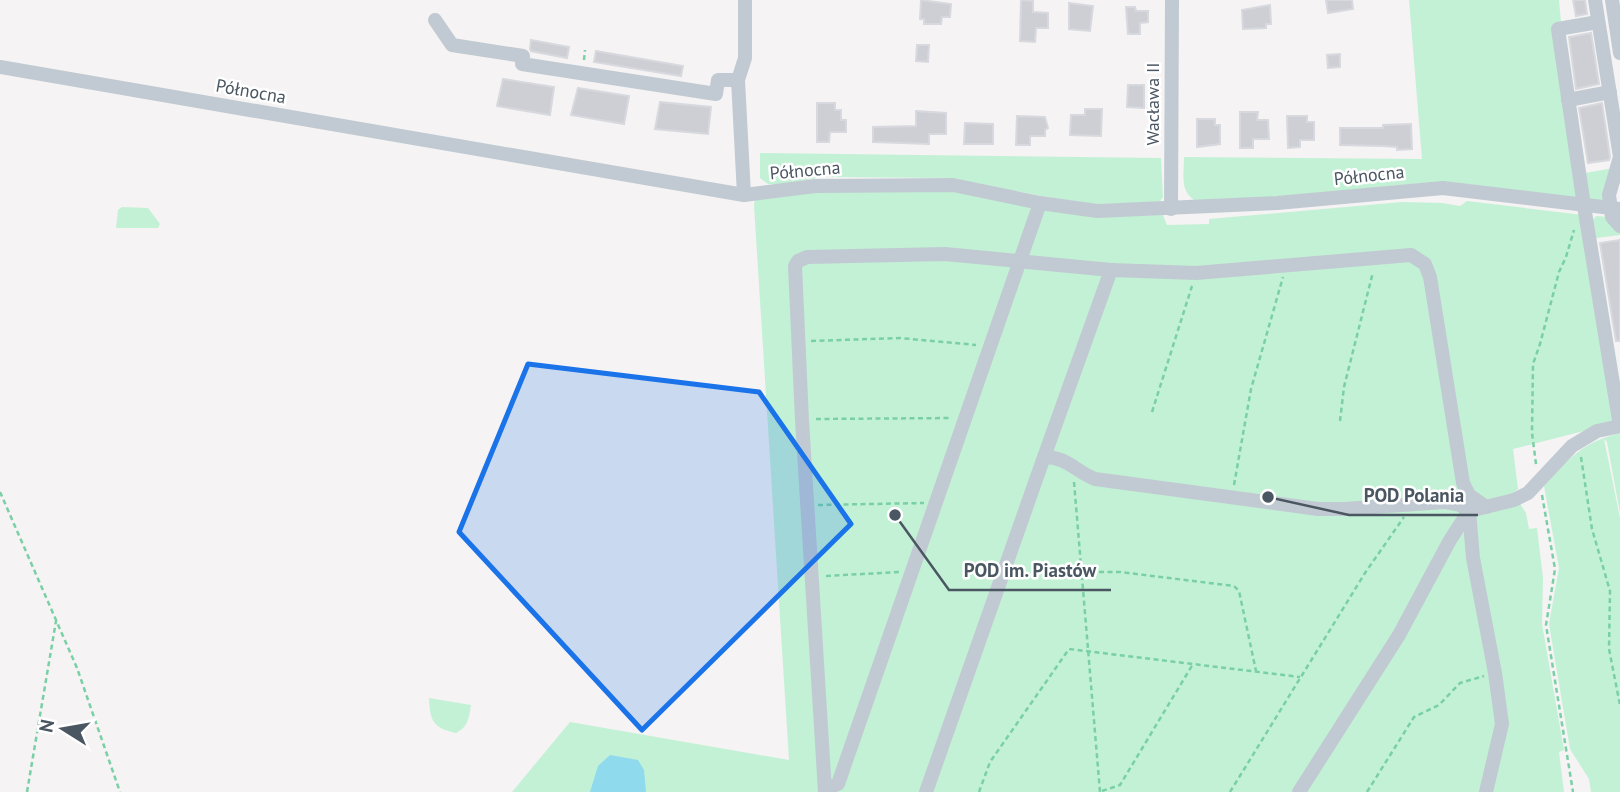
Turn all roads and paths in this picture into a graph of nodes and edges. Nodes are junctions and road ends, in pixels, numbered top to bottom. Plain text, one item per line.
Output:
1 (745, 0) edge
2 (1172, 0) edge
3 (1595, 0) edge
4 (1612, 0) edge
5 (435, 20) dead end
6 (1618, 24) edge
7 (1599, 25) junction
8 (1620, 53) edge
9 (0, 67) edge
10 (738, 80) junction
11 (1610, 92) junction
12 (1568, 100) junction
13 (744, 195) junction
14 (1040, 203) junction
15 (1171, 208) junction
16 (1615, 209) edge
17 (1585, 210) junction
18 (1620, 226) edge
19 (1377, 258) junction
20 (1021, 260) junction
21 (1286, 267) junction
22 (1111, 270) junction
23 (1196, 273) junction
24 (797, 341) junction
25 (991, 347) junction
26 (1152, 412) dead end
27 (966, 418) junction
28 (802, 419) junction
29 (1340, 421) dead end
30 (1580, 441) junction
31 (1044, 457) junction
32 (1081, 473) junction
33 (1539, 479) junction
34 (0, 492) edge
35 (1232, 496) junction
36 (937, 502) junction
37 (1413, 504) junction
38 (808, 505) junction
39 (1486, 507) junction
40 (1469, 511) junction
41 (913, 572) junction
42 (1082, 572) junction
43 (812, 576) junction
44 (56, 621) junction
45 (1089, 652) junction
46 (1194, 664) junction
47 (1256, 671) junction
48 (1495, 673) junction
49 (1300, 677) junction
50 (1618, 685) edge
51 (1620, 705) edge
52 (825, 791) edge
53 (27, 792) edge
54 (120, 792) edge
55 (926, 792) edge
56 (979, 792) edge
57 (1100, 792) edge
58 (1230, 792) edge
59 (1299, 792) edge
60 (1367, 792) edge
61 (1486, 792) edge
62 (1573, 792) edge

1 - 10 street
2 - 15 street, Wacława II
3 - 7 street
4 - 6 street
5 - 10 street
6 - 7 street
6 - 8 street
7 - 11 street
7 - 12 street
9 - 13 street, Północna
10 - 13 street
11 - 12 street
11 - 16 street
12 - 17 street
13 - 14 street, Północna
14 - 15 street, Północna
14 - 20 street
15 - 17 street, Północna
16 - 17 street, Północna
16 - 18 street
17 - 30 street
17 - 33 path
19 - 21 street
19 - 29 path
19 - 39 street
20 - 22 street
20 - 24 street
20 - 25 street
21 - 23 street
21 - 35 path
22 - 23 street
22 - 31 street
23 - 26 path
24 - 25 path
24 - 28 street
25 - 27 street
27 - 28 path
27 - 36 street
28 - 38 street
30 - 33 street
30 - 50 path
31 - 32 street
31 - 55 street
32 - 35 street
32 - 42 path
33 - 39 street
33 - 62 path
34 - 44 path
35 - 37 street
36 - 38 path
36 - 41 street
37 - 40 street
37 - 49 path
38 - 43 street
39 - 40 street
40 - 48 street
40 - 59 street
41 - 43 path
41 - 52 street
42 - 45 path
42 - 47 path
43 - 52 street
44 - 53 path
44 - 54 path
45 - 46 path
45 - 56 path
45 - 57 path
46 - 47 path
46 - 57 path
47 - 49 path
48 - 60 path
48 - 61 street
49 - 58 path
50 - 51 path

